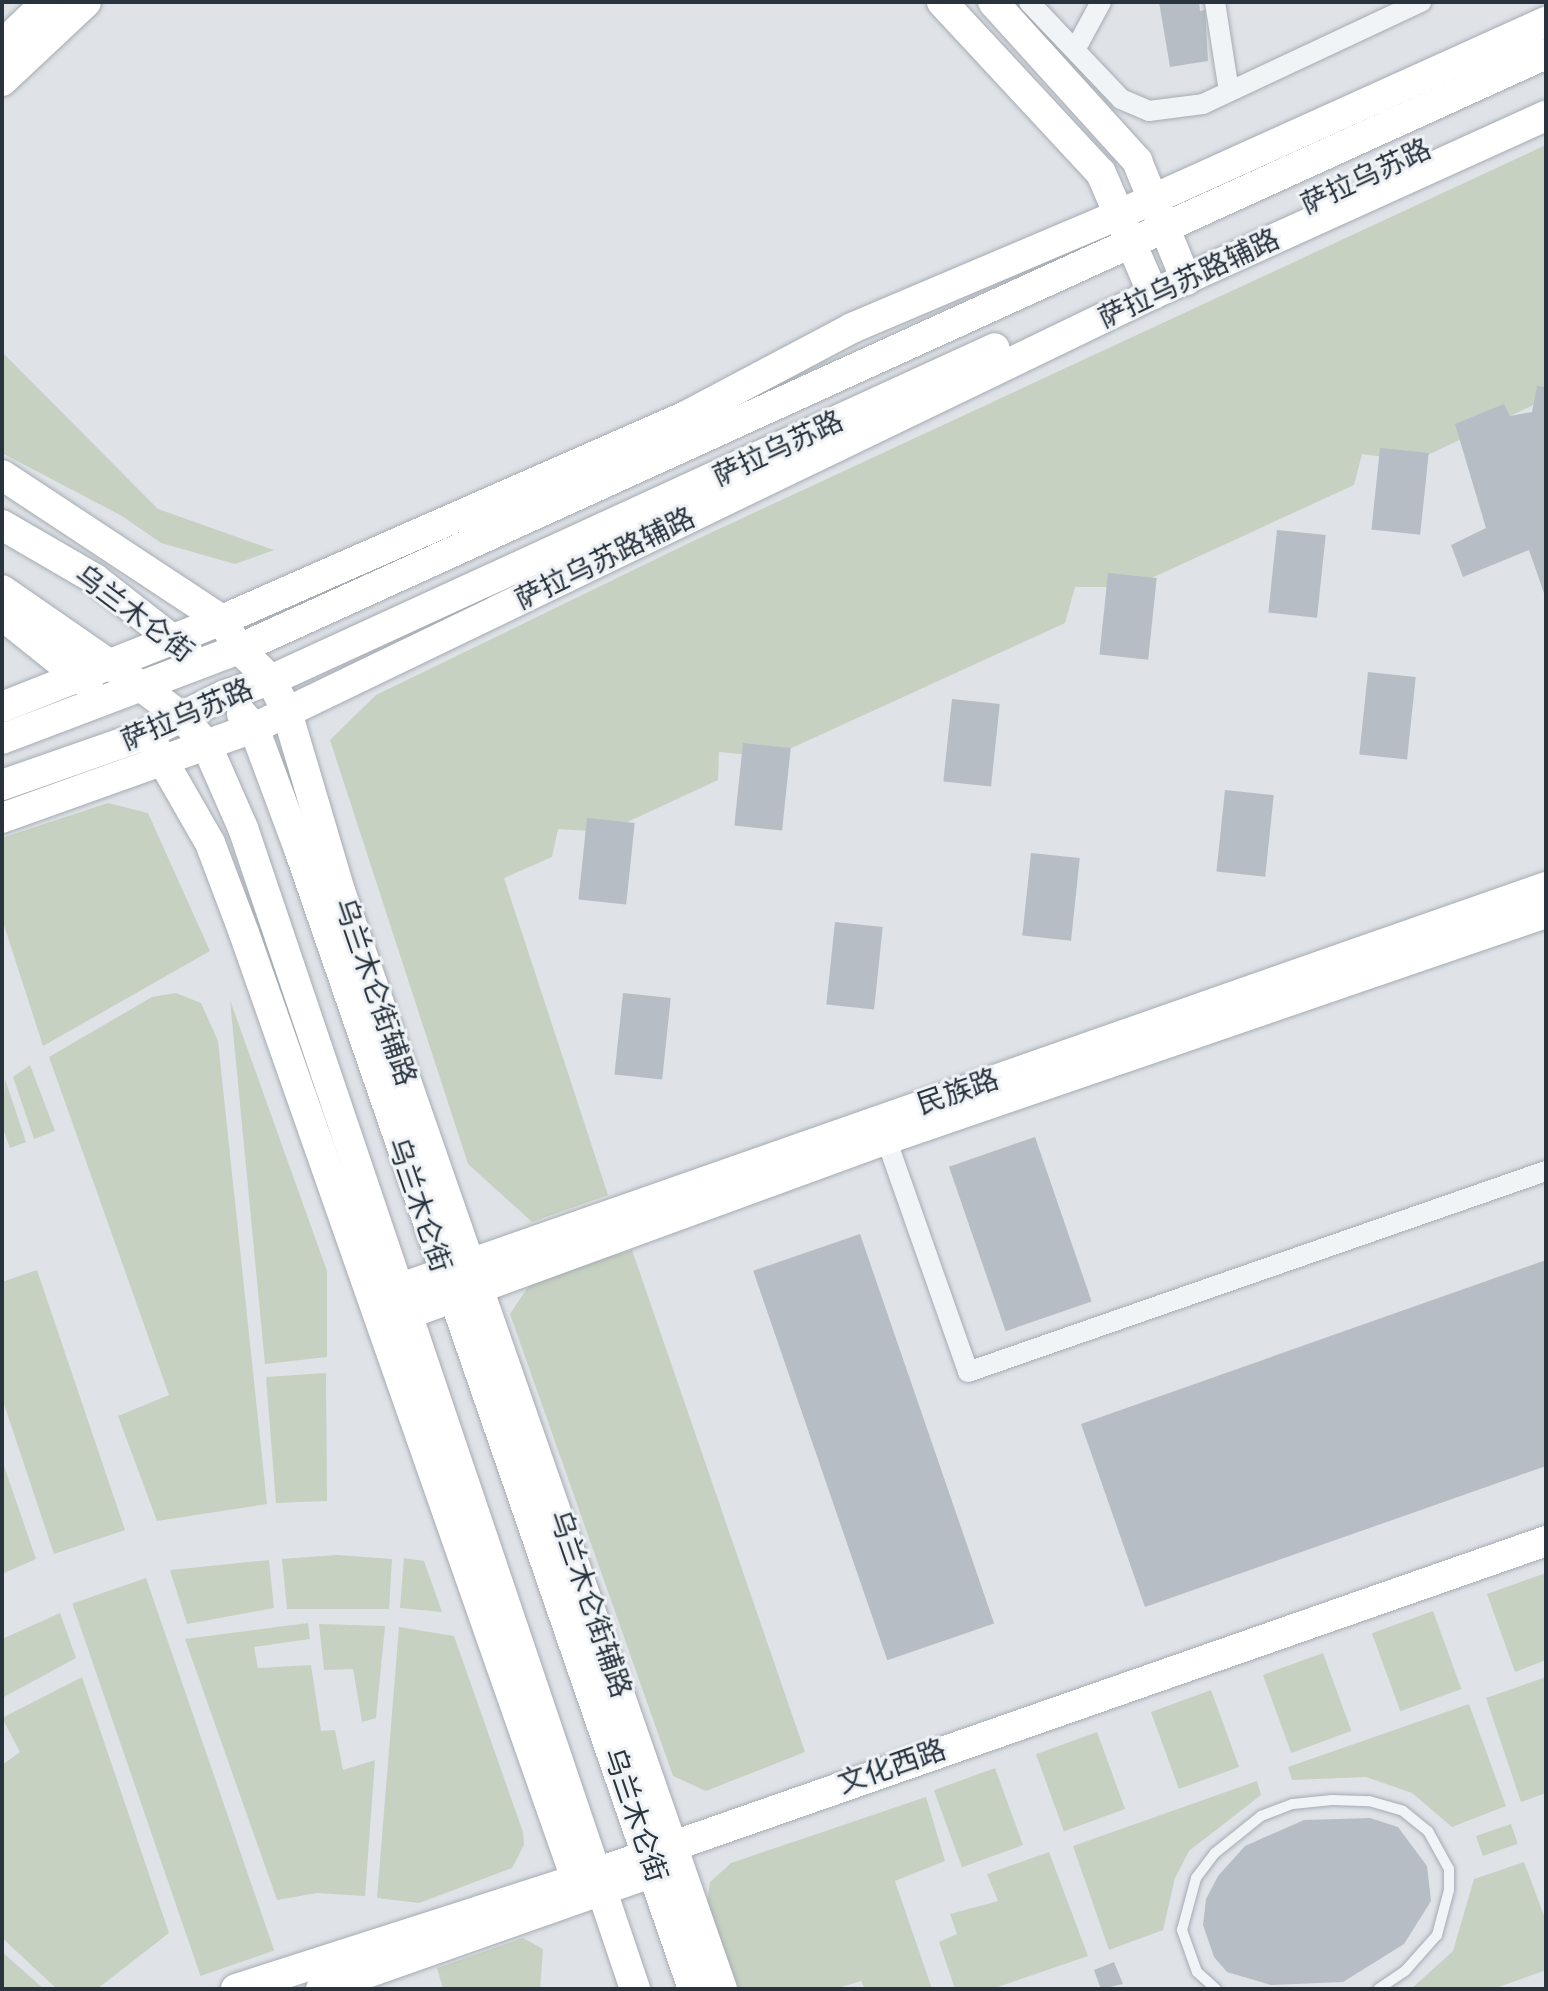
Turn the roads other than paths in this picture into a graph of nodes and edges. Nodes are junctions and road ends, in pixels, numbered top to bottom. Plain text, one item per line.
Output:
1 (47, 2) edge
2 (86, 2) edge
3 (942, 2) edge
4 (993, 2) edge
5 (1029, 2) edge
6 (1101, 2) edge
7 (1215, 2) edge
8 (1417, 3) edge
9 (1546, 22) edge
10 (2, 45) edge
11 (1075, 50) junction
12 (1546, 54) edge
13 (2, 81) edge
14 (1229, 91) junction
15 (1546, 95) edge
16 (1546, 116) edge
17 (1158, 212) junction
18 (1124, 228) junction
19 (1182, 271) junction
20 (1149, 286) junction
21 (2, 475) edge
22 (2, 525) edge
23 (2, 590) edge
24 (2, 615) edge
25 (222, 620) junction
26 (175, 639) junction
27 (239, 649) junction
28 (110, 664) junction
29 (201, 664) junction
30 (77, 674) junction
31 (271, 680) junction
32 (142, 687) junction
33 (225, 695) junction
34 (109, 702) junction
35 (2, 707) edge
36 (287, 712) junction
37 (183, 718) junction
38 (254, 728) junction
39 (145, 735) junction
40 (2, 739) edge
41 (207, 746) junction
42 (166, 760) junction
43 (2, 785) edge
44 (2, 818) edge
45 (1546, 887) edge
46 (1546, 913) edge
47 (882, 1130) junction
48 (1546, 1171) edge
49 (460, 1281) junction
50 (388, 1306) junction
51 (1546, 1541) edge
52 (1546, 1557) edge
53 (663, 1858) junction
54 (589, 1886) junction
55 (236, 1989) edge
56 (321, 1989) edge
57 (614, 1989) edge
58 (635, 1989) edge
59 (693, 1989) edge
60 (722, 1989) edge
61 (1216, 1989) edge
62 (1378, 1989) edge

1 - 10 street
2 - 13 street
3 - 18 street
4 - 17 street
5 - 11 street
6 - 11 street
7 - 14 street
8 - 14 street
9 - 17 street
11 - 14 street
12 - 17 street, 萨拉乌苏路
15 - 19 street, 萨拉乌苏路
16 - 19 street, 萨拉乌苏路辅路
17 - 18 street, 萨拉乌苏路
17 - 19 street
18 - 20 street
18 - 25 street
18 - 27 street, 萨拉乌苏路
19 - 20 street, 萨拉乌苏路
20 - 31 street, 萨拉乌苏路
20 - 36 street, 萨拉乌苏路辅路
21 - 25 street, 乌兰木仑街辅路
22 - 26 street, 乌兰木仑街
23 - 28 street, 乌兰木仑街
24 - 30 street
25 - 26 street
25 - 27 street, 乌兰木仑街辅路
26 - 28 street
26 - 29 street, 乌兰木仑街
27 - 29 street, 萨拉乌苏路
27 - 31 street, 乌兰木仑街辅路
28 - 30 street
28 - 32 street, 乌兰木仑街
29 - 32 street, 萨拉乌苏路
29 - 33 street, 乌兰木仑街
30 - 34 street
30 - 35 street
31 - 33 street, 萨拉乌苏路
31 - 36 street, 乌兰木仑街辅路
32 - 34 street, 萨拉乌苏路
32 - 37 street, 乌兰木仑街
33 - 37 street, 萨拉乌苏路
33 - 38 street, 乌兰木仑街
34 - 39 street
34 - 40 street, 萨拉乌苏路
36 - 38 street, 萨拉乌苏路辅路
36 - 49 street, 乌兰木仑街辅路
37 - 39 street, 萨拉乌苏路
37 - 41 street, 乌兰木仑街
38 - 41 street, 萨拉乌苏路辅路
38 - 49 street, 乌兰木仑街
39 - 42 street
39 - 43 street, 萨拉乌苏路
41 - 42 street, 萨拉乌苏路辅路
41 - 50 street, 乌兰木仑街
42 - 44 street, 萨拉乌苏路辅路
42 - 50 street
45 - 47 street, 民族路
46 - 47 street, 民族路
47 - 48 street
47 - 49 street, 民族路
49 - 50 street, 民族路
49 - 53 street, 乌兰木仑街
50 - 54 street, 乌兰木仑街
51 - 53 street, 文化西路
52 - 53 street, 文化西路
53 - 54 street, 文化西路
53 - 59 street, 乌兰木仑街
53 - 60 street
54 - 55 street, 文化西路
54 - 56 street, 文化西路
54 - 57 street
54 - 58 street, 乌兰木仑街
61 - 62 lane

